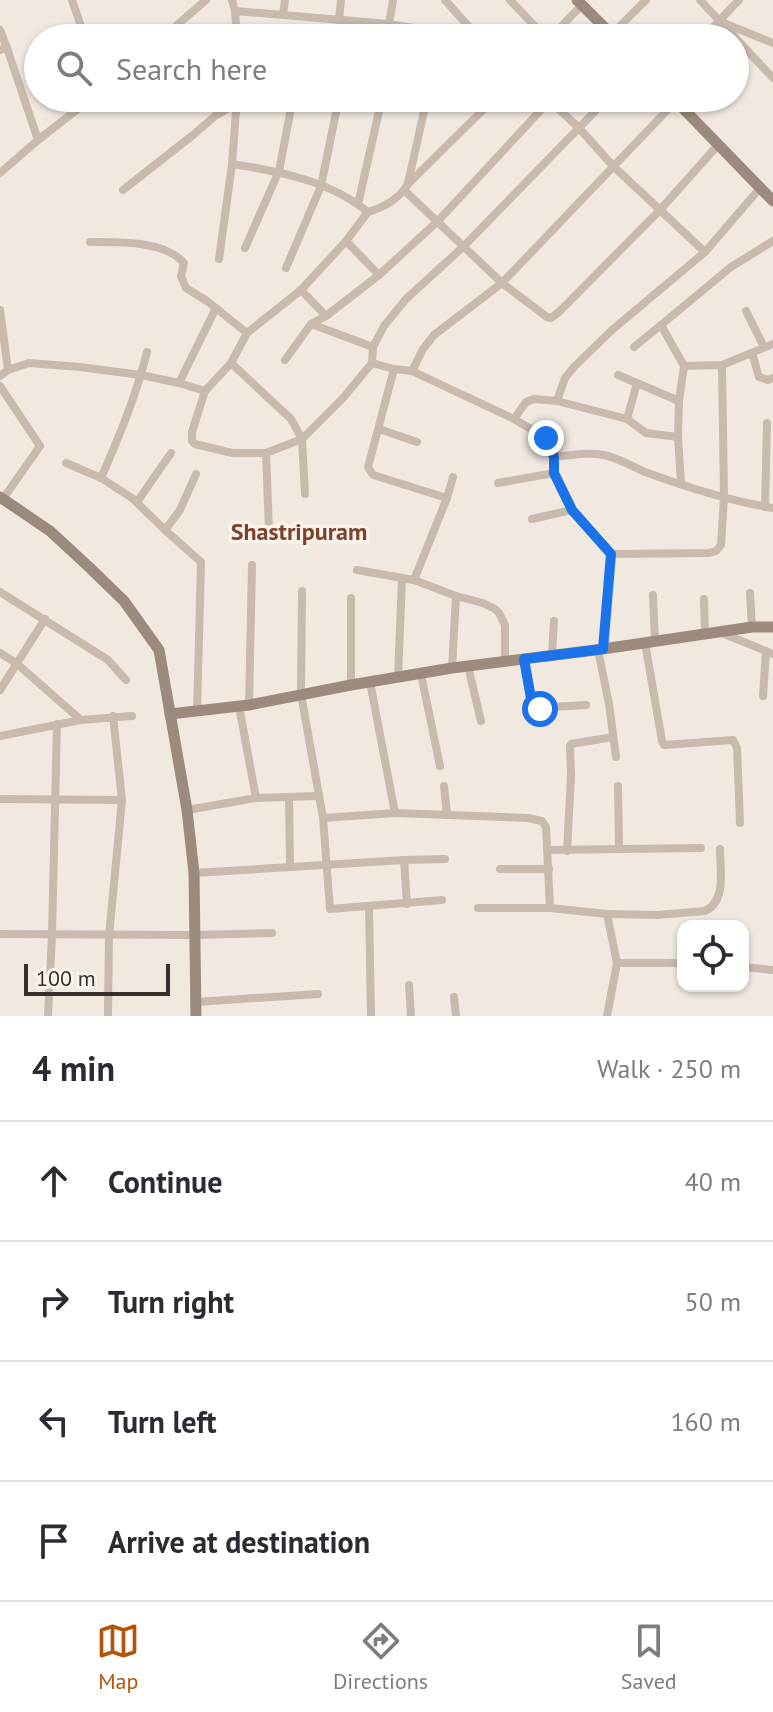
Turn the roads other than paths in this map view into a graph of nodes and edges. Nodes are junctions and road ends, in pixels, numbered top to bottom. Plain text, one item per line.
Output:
1 (72, 0) edge
2 (206, 0) edge
3 (232, 0) edge
4 (285, 0) edge
5 (341, 0) edge
6 (393, 0) edge
7 (445, 0) edge
8 (510, 0) edge
9 (646, 0) edge
10 (700, 0) edge
11 (739, 0) edge
12 (578, 2) edge
13 (235, 11) junction
14 (283, 14) junction
15 (339, 20) junction
16 (719, 21) junction
17 (80, 24) edge
18 (178, 24) edge
19 (236, 24) edge
20 (389, 24) joint
21 (465, 24) edge
22 (534, 24) edge
23 (560, 24) edge
24 (599, 24) edge
25 (624, 24) edge
26 (716, 24) edge
27 (722, 24) edge
28 (726, 24) edge
29 (0, 30) edge
30 (749, 33) edge
31 (773, 43) edge
32 (3, 49) edge
33 (749, 53) edge
34 (773, 78) edge
35 (24, 104) edge
36 (27, 112) edge
37 (74, 112) edge
38 (221, 112) edge
39 (236, 112) edge
40 (290, 112) edge
41 (336, 112) edge
42 (379, 112) edge
43 (424, 112) edge
44 (481, 112) edge
45 (538, 112) edge
46 (563, 112) edge
47 (594, 112) edge
48 (664, 112) edge
49 (686, 112) edge
50 (579, 128) junction
51 (38, 140) junction
52 (718, 145) junction
53 (232, 164) junction
54 (613, 166) junction
55 (279, 171) junction
56 (0, 173) edge
57 (321, 186) junction
58 (406, 187) junction
59 (760, 188) junction
60 (123, 190) dead end
61 (773, 201) edge
62 (358, 204) junction
63 (660, 210) junction
64 (368, 212) junction
65 (438, 221) junction
66 (346, 241) junction
67 (773, 241) edge
68 (90, 242) dead end
69 (463, 247) junction
70 (245, 248) dead end
71 (705, 252) junction
72 (219, 259) dead end
73 (286, 268) dead end
74 (379, 275) junction
75 (502, 283) junction
76 (301, 290) junction
77 (216, 308) junction
78 (0, 310) edge
79 (746, 311) dead end
80 (326, 316) junction
81 (311, 324) junction
82 (661, 325) junction
83 (247, 333) junction
84 (769, 346) edge
85 (373, 347) junction
86 (634, 347) dead end
87 (147, 352) dead end
88 (752, 353) junction
89 (285, 360) dead end
90 (231, 363) junction
91 (372, 363) junction
92 (722, 365) junction
93 (684, 366) junction
94 (394, 369) junction
95 (412, 371) junction
96 (4, 373) edge
97 (141, 375) junction
98 (618, 375) dead end
99 (773, 378) edge
100 (179, 383) junction
101 (637, 383) junction
102 (0, 386) edge
103 (205, 391) junction
104 (557, 401) junction
105 (679, 401) junction
106 (514, 419) junction
107 (627, 419) junction
108 (767, 423) dead end
109 (379, 429) junction
110 (678, 437) junction
111 (302, 439) junction
112 (417, 442) dead end
113 (171, 453) dead end
114 (266, 453) junction
115 (554, 457) junction
116 (66, 463) dead end
117 (554, 473) junction
118 (196, 474) dead end
119 (453, 477) dead end
120 (101, 478) junction
121 (498, 483) dead end
122 (681, 483) junction
123 (305, 494) dead end
124 (724, 497) junction
125 (2, 498) edge
126 (447, 498) junction
127 (137, 502) junction
128 (769, 508) edge
129 (572, 510) junction
130 (532, 519) dead end
131 (165, 530) junction
132 (269, 530) dead end
133 (611, 554) junction
134 (252, 565) dead end
135 (357, 570) dead end
136 (402, 579) junction
137 (414, 580) junction
138 (302, 591) dead end
139 (0, 592) edge
140 (750, 593) dead end
141 (653, 595) dead end
142 (456, 596) junction
143 (351, 598) dead end
144 (704, 599) dead end
145 (45, 619) junction
146 (554, 621) dead end
147 (752, 627) junction
148 (773, 627) edge
149 (719, 632) junction
150 (705, 634) junction
151 (650, 642) junction
152 (600, 650) junction
153 (769, 652) edge
154 (0, 653) edge
155 (552, 656) junction
156 (524, 659) junction
157 (505, 662) junction
158 (16, 663) junction
159 (468, 666) junction
160 (452, 668) junction
161 (421, 674) junction
162 (398, 677) junction
163 (126, 680) dead end
164 (370, 682) junction
165 (351, 685) junction
166 (0, 690) edge
167 (301, 694) junction
168 (763, 696) dead end
169 (244, 705) junction
170 (586, 705) dead end
171 (197, 712) junction
172 (170, 714) junction
173 (113, 716) junction
174 (132, 716) dead end
175 (81, 720) junction
176 (481, 721) dead end
177 (57, 724) junction
178 (0, 736) edge
179 (613, 737) junction
180 (616, 757) dead end
181 (440, 766) dead end
182 (444, 786) dead end
183 (618, 786) dead end
184 (319, 796) junction
185 (289, 797) junction
186 (256, 798) junction
187 (0, 799) edge
188 (55, 799) junction
189 (122, 800) junction
190 (187, 810) junction
191 (395, 813) junction
192 (447, 815) junction
193 (323, 818) junction
194 (740, 823) dead end
195 (701, 848) dead end
196 (619, 849) junction
197 (720, 849) dead end
198 (547, 850) junction
199 (567, 851) junction
200 (445, 859) dead end
201 (404, 860) junction
202 (327, 865) junction
203 (290, 867) junction
204 (500, 869) dead end
205 (549, 869) junction
206 (194, 873) junction
207 (442, 900) dead end
208 (407, 904) junction
209 (369, 907) junction
210 (478, 908) dead end
211 (550, 908) junction
212 (607, 914) junction
213 (272, 933) dead end
214 (0, 934) edge
215 (52, 935) junction
216 (195, 935) junction
217 (109, 936) junction
218 (617, 963) junction
219 (677, 963) edge
220 (749, 968) edge
221 (773, 970) edge
222 (409, 985) dead end
223 (318, 994) dead end
224 (454, 997) dead end
225 (196, 1002) junction
226 (48, 1016) edge
227 (108, 1016) edge
228 (196, 1016) edge
229 (371, 1016) edge
230 (411, 1016) edge
231 (456, 1016) edge
232 (607, 1016) edge

1 - 17 street
2 - 18 street
3 - 13 street
4 - 14 street
5 - 15 street
6 - 20 street
7 - 21 street
8 - 22 street
9 - 25 street
10 - 16 street
11 - 16 street
12 - 23 street
12 - 24 street
13 - 14 street
13 - 19 street
14 - 15 street
15 - 20 street
16 - 26 street
16 - 27 street
16 - 28 street
29 - 32 street
30 - 31 street
32 - 35 street
33 - 34 street
36 - 51 street
37 - 51 street
38 - 60 street
39 - 53 street
40 - 55 street
41 - 57 street
42 - 62 street
43 - 58 street
44 - 58 street
45 - 65 street
46 - 50 street
47 - 50 street
48 - 54 street
49 - 52 street
50 - 54 street
50 - 69 street
51 - 56 street
52 - 59 street
52 - 63 street
53 - 55 street
53 - 72 street
54 - 63 street
54 - 75 street
55 - 57 street
55 - 70 street
57 - 62 street
57 - 73 street
58 - 64 street
58 - 65 street
59 - 61 street
59 - 71 street
62 - 64 street
63 - 71 street
63 - 75 street
64 - 66 street
65 - 69 street
65 - 74 street
66 - 74 street
66 - 76 street
67 - 82 street
68 - 77 street
69 - 75 street
69 - 85 street
71 - 104 street
74 - 80 street
75 - 95 street
76 - 80 street
76 - 83 street
77 - 83 street
77 - 100 street
78 - 96 street
79 - 84 street
80 - 81 street
81 - 85 street
81 - 89 street
82 - 86 street
82 - 93 street
83 - 90 street
84 - 88 street
85 - 91 street
87 - 97 street
88 - 92 street
88 - 99 street
90 - 103 street
90 - 111 street
91 - 94 street
91 - 111 street
92 - 93 street
92 - 124 street
93 - 105 street
94 - 95 street
94 - 109 street
95 - 106 street
96 - 97 street
97 - 100 street
97 - 120 street
98 - 101 street
100 - 103 street
101 - 105 street
101 - 107 street
102 - 125 street
103 - 114 street
104 - 106 street
104 - 107 street
105 - 110 street
106 - 115 street
107 - 110 street
108 - 128 street
109 - 112 street
109 - 126 street
110 - 122 street
111 - 114 street
111 - 123 street
113 - 127 street
114 - 132 street
115 - 117 street
115 - 122 street
116 - 120 street
117 - 121 street
117 - 129 street
118 - 131 street
119 - 126 street
120 - 127 street
122 - 124 street
124 - 128 street
124 - 133 street
125 - 172 street
126 - 137 street
127 - 131 street
129 - 130 street
129 - 133 street
131 - 171 street
133 - 152 street
134 - 169 street
135 - 136 street
136 - 137 street
136 - 162 street
137 - 142 street
138 - 167 street
139 - 145 street
140 - 147 street
141 - 151 street
142 - 157 street
142 - 160 street
143 - 165 street
144 - 150 street
145 - 158 street
145 - 163 street
146 - 155 street
147 - 148 street
147 - 149 street
149 - 150 street
149 - 153 street
150 - 151 street
151 - 152 street
151 - 194 street
152 - 155 street
152 - 179 street
153 - 168 street
154 - 158 street
155 - 156 street
156 - 157 street
156 - 170 street
157 - 159 street
158 - 166 street
158 - 175 street
159 - 160 street
159 - 176 street
160 - 161 street
161 - 162 street
161 - 181 street
162 - 164 street
164 - 165 street
164 - 191 street
165 - 167 street
167 - 169 street
167 - 184 street
169 - 171 street
169 - 186 street
171 - 172 street
172 - 190 street
173 - 174 street
173 - 175 street
173 - 189 street
175 - 177 street
177 - 178 street
177 - 188 street
179 - 180 street
179 - 199 street
182 - 192 street
183 - 196 street
184 - 185 street
184 - 193 street
185 - 186 street
185 - 203 street
186 - 190 street
187 - 188 street
188 - 189 street
188 - 215 street
189 - 217 street
190 - 206 street
191 - 192 street
191 - 193 street
192 - 198 street
193 - 202 street
195 - 196 street
196 - 199 street
197 - 212 street
198 - 199 street
198 - 205 street
200 - 201 street
201 - 202 street
201 - 208 street
202 - 203 street
202 - 209 street
203 - 206 street
204 - 205 street
205 - 211 street
206 - 216 street
207 - 208 street
208 - 209 street
209 - 229 street
210 - 211 street
211 - 212 street
212 - 218 street
213 - 216 street
214 - 215 street
215 - 217 street
215 - 226 street
216 - 217 street
216 - 225 street
217 - 227 street
218 - 219 street
218 - 232 street
220 - 221 street
222 - 230 street
223 - 225 street
224 - 231 street
225 - 228 street

